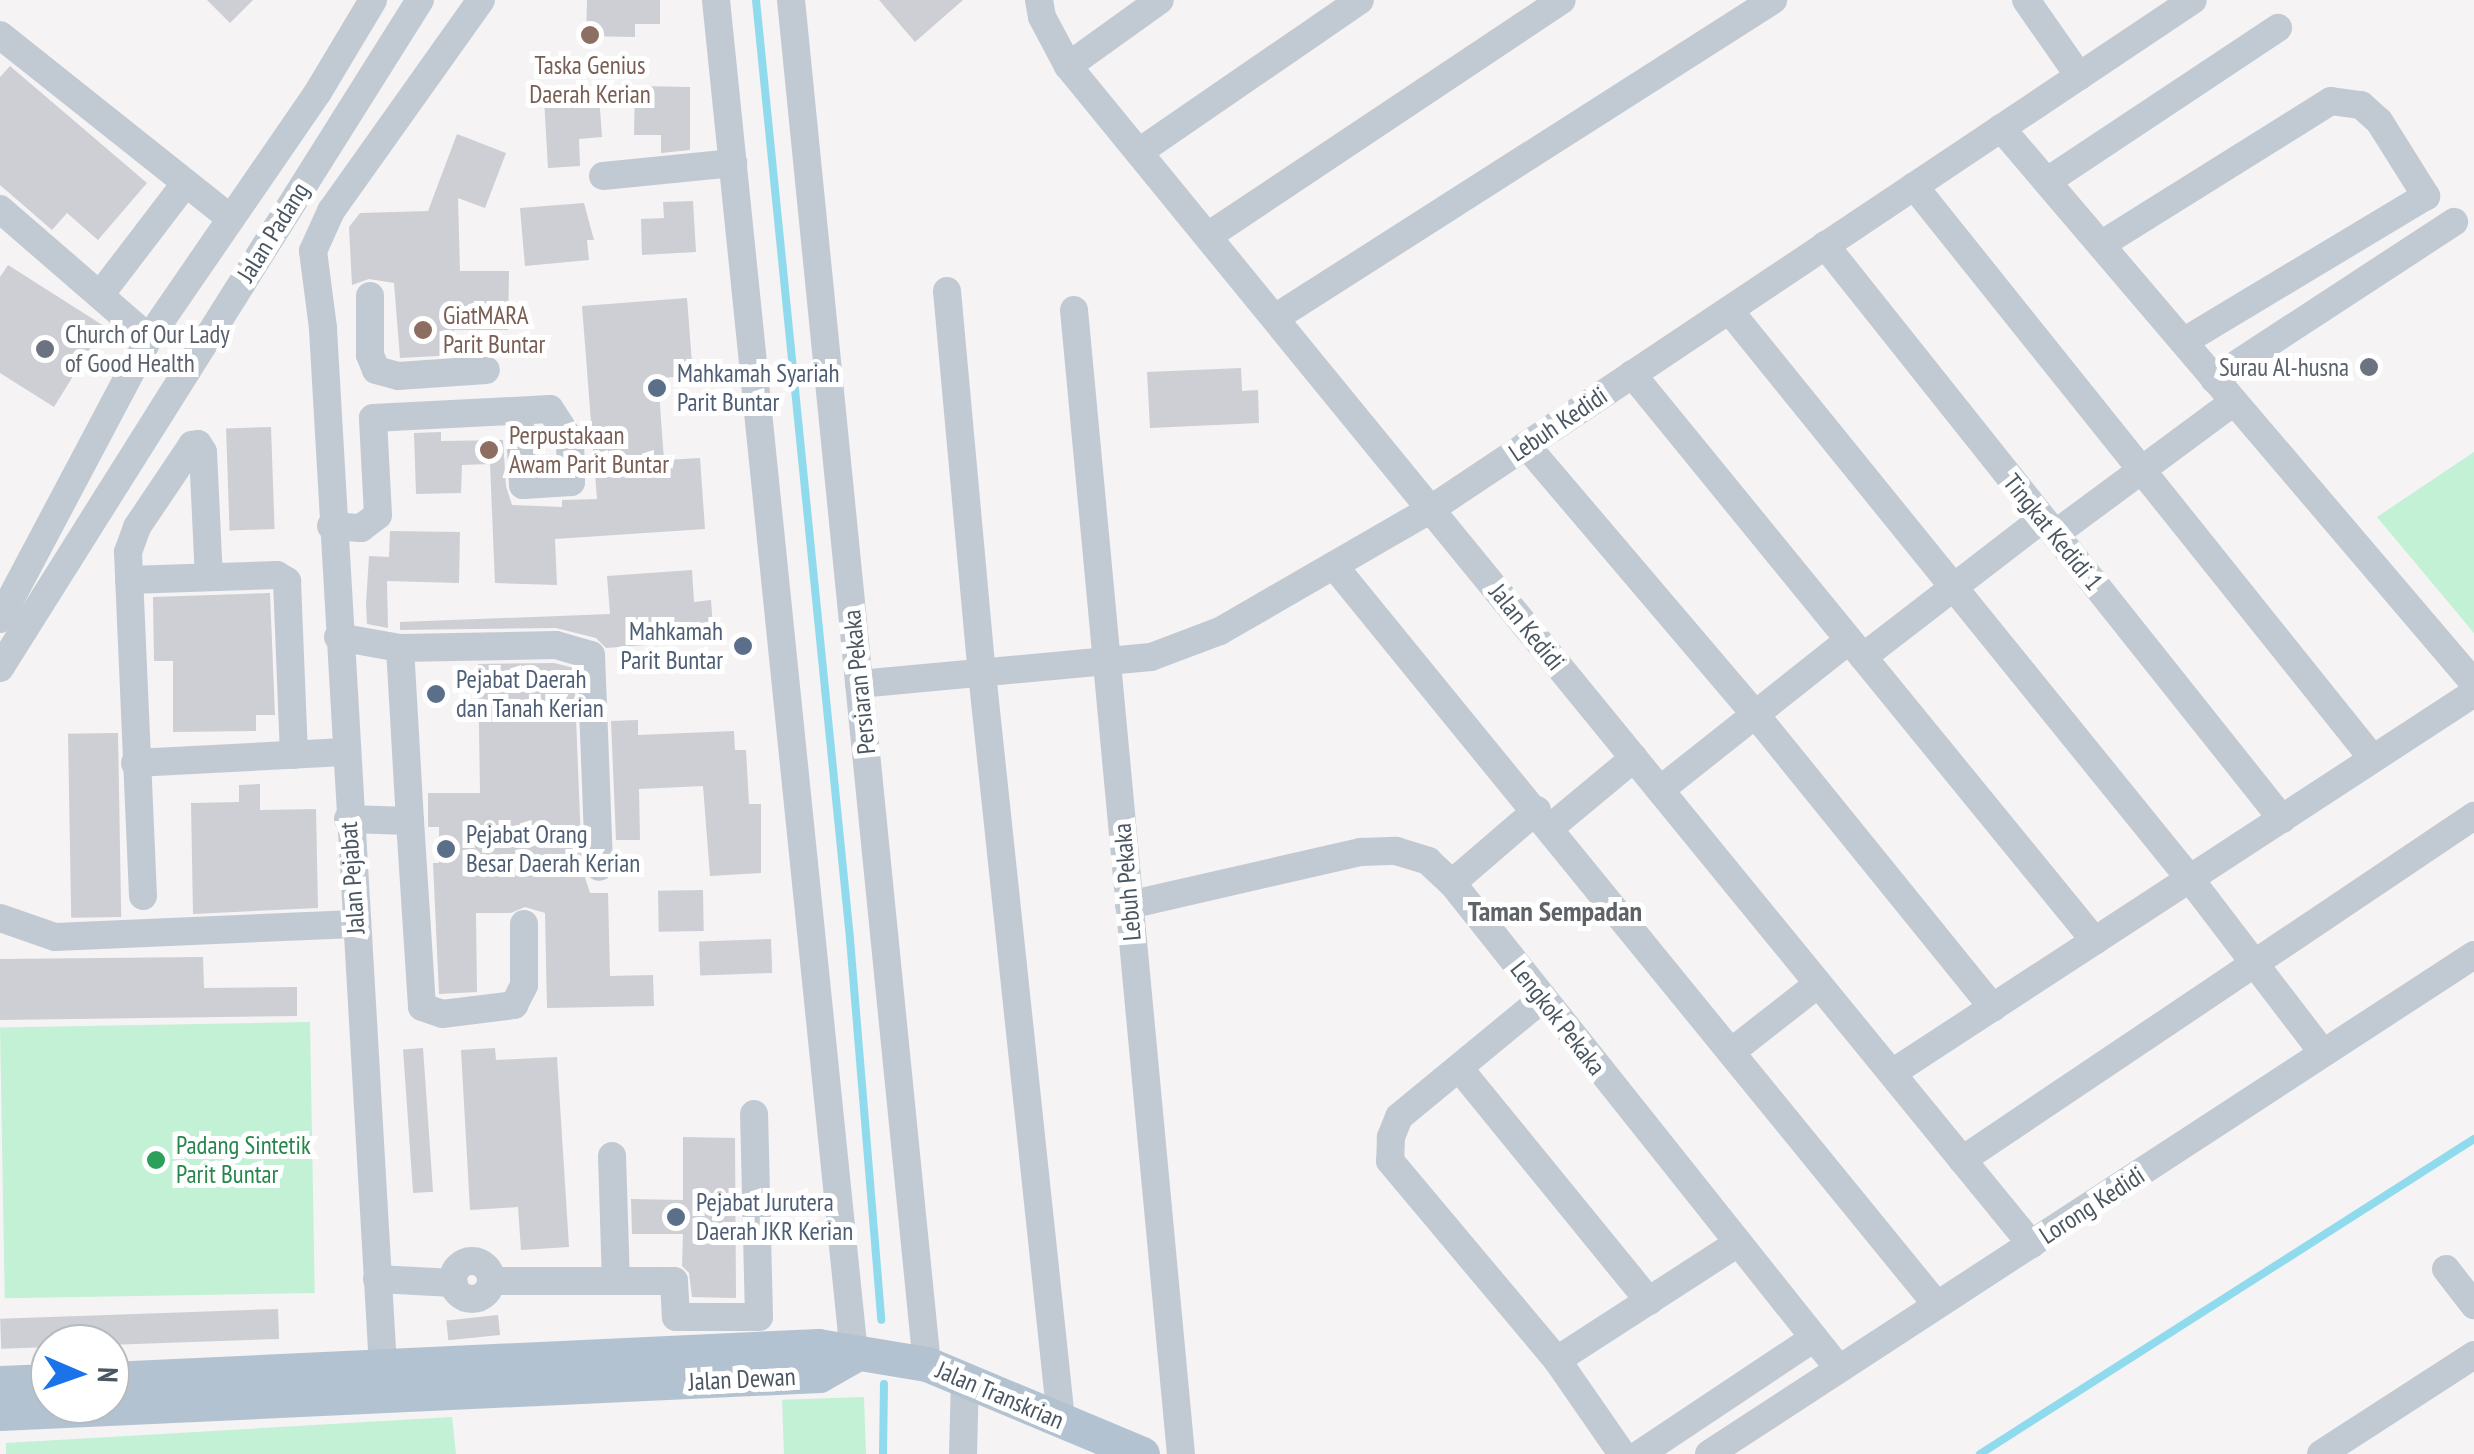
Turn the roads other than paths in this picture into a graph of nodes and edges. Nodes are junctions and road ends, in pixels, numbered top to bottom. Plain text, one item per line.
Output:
1 (374, 0) edge
2 (420, 0) edge
3 (481, 0) edge
4 (716, 0) edge
5 (791, 0) edge
6 (1039, 0) edge
7 (1160, 0) edge
8 (1360, 0) edge
9 (1562, 0) edge
10 (1773, 0) edge
11 (2026, 0) edge
12 (2182, 3) edge
13 (1328, 9) edge
14 (2278, 28) dead end
15 (0, 35) edge
16 (1068, 66) junction
17 (2079, 76) junction
18 (2001, 128) junction
19 (1139, 152) junction
20 (733, 164) junction
21 (603, 176) dead end
22 (2049, 180) junction
23 (185, 184) junction
24 (1914, 186) junction
25 (0, 209) edge
26 (231, 219) junction
27 (2454, 222) dead end
28 (1208, 236) junction
29 (2102, 244) junction
30 (1825, 246) junction
31 (947, 291) dead end
32 (100, 295) junction
33 (370, 296) dead end
34 (1074, 310) dead end
35 (1729, 310) junction
36 (1275, 318) junction
37 (149, 338) junction
38 (2184, 342) junction
39 (370, 356) junction
40 (324, 360) junction
41 (486, 370) dead end
42 (1632, 374) junction
43 (2214, 380) junction
44 (2232, 403) junction
45 (519, 410) dead end
46 (1526, 445) junction
47 (2142, 470) junction
48 (1431, 509) junction
49 (332, 526) junction
50 (2048, 526) junction
51 (1336, 567) junction
52 (209, 577) junction
53 (129, 580) junction
54 (1954, 587) junction
55 (0, 619) edge
56 (338, 638) junction
57 (400, 648) junction
58 (1856, 649) junction
59 (1107, 662) junction
60 (0, 668) edge
61 (982, 673) junction
62 (2474, 683) edge
63 (859, 684) junction
64 (2474, 693) edge
65 (1756, 714) junction
66 (344, 752) junction
67 (294, 755) junction
68 (1634, 758) junction
69 (2372, 759) junction
70 (135, 763) junction
71 (1660, 790) junction
72 (2474, 816) edge
73 (1544, 818) junction
74 (348, 819) junction
75 (2282, 819) junction
76 (410, 820) junction
77 (599, 867) dead end
78 (2190, 879) junction
79 (1452, 883) junction
80 (143, 896) dead end
81 (1129, 905) junction
82 (0, 918) edge
83 (355, 924) junction
84 (524, 924) dead end
85 (2096, 940) junction
86 (2474, 955) edge
87 (2252, 963) junction
88 (1818, 984) junction
89 (1542, 999) junction
90 (1993, 1008) junction
91 (1731, 1052) junction
92 (2324, 1053) junction
93 (1458, 1068) junction
94 (1892, 1073) junction
95 (754, 1114) dead end
96 (612, 1156) dead end
97 (1962, 1160) junction
98 (1738, 1243) junction
99 (2031, 1244) junction
100 (2446, 1269) dead end
101 (378, 1279) junction
102 (616, 1280) junction
103 (1649, 1301) junction
104 (1937, 1305) junction
105 (2474, 1305) edge
106 (1814, 1338) junction
107 (854, 1354) junction
108 (2474, 1355) edge
109 (1557, 1360) junction
110 (927, 1364) junction
111 (1840, 1369) junction
112 (966, 1380) junction
113 (30, 1382) edge
114 (130, 1382) edge
115 (383, 1382) junction
116 (0, 1383) edge
117 (198, 1391) junction
118 (0, 1413) edge
119 (1061, 1420) junction
120 (963, 1454) edge
121 (1142, 1454) edge
122 (1180, 1454) edge
123 (1622, 1454) edge
124 (1640, 1454) edge
125 (1709, 1454) edge
126 (2321, 1454) edge

1 - 26 street
2 - 60 street, Jalan Padang
3 - 40 street, Jalan Pejabat
4 - 20 street
5 - 63 street, Persiaran Pekaka
6 - 16 street, Jalan Kedidi
7 - 16 street
8 - 13 street
9 - 28 street
10 - 36 street
11 - 17 street
12 - 17 street, Lebuh Kedidi
13 - 19 street
14 - 22 street
15 - 23 street
16 - 19 street, Jalan Kedidi
17 - 18 street, Lebuh Kedidi
18 - 22 street
18 - 24 street, Lebuh Kedidi
19 - 28 street, Jalan Kedidi
20 - 21 street
20 - 107 street
22 - 29 street
23 - 26 street
23 - 32 street
24 - 30 street, Lebuh Kedidi
24 - 47 street
25 - 32 street
26 - 37 street
27 - 43 street
28 - 36 street, Jalan Kedidi
29 - 38 street
29 - 38 street
30 - 35 street, Lebuh Kedidi
30 - 50 street, Tingkat Kedidi 1
31 - 61 street
32 - 37 street
33 - 39 street
34 - 59 street, Lebuh Pekaka
35 - 42 street, Lebuh Kedidi
35 - 54 street
36 - 48 street, Jalan Kedidi
37 - 55 street
38 - 43 street
39 - 40 street
39 - 41 street
40 - 49 street, Jalan Pejabat
42 - 46 street, Lebuh Kedidi
42 - 58 street
43 - 44 street
44 - 47 street
44 - 62 street
45 - 49 street
46 - 48 street, Lebuh Kedidi
46 - 65 street
47 - 50 street
47 - 69 street
48 - 51 street, Lebuh Kedidi
48 - 68 street, Jalan Kedidi
49 - 56 street, Jalan Pejabat
50 - 54 street
50 - 75 street, Tingkat Kedidi 1
51 - 59 street, Lebuh Kedidi
51 - 73 street
52 - 53 street
52 - 53 street
52 - 67 street
53 - 70 street
54 - 58 street
54 - 78 street
56 - 57 street
56 - 66 street, Jalan Pejabat
57 - 76 street
57 - 77 street
58 - 65 street
58 - 85 street
59 - 61 street, Lebuh Kedidi
59 - 81 street, Lebuh Pekaka
61 - 63 street, Lebuh Kedidi
61 - 119 street
63 - 110 street, Persiaran Pekaka
64 - 69 street
65 - 71 street
65 - 90 street
66 - 67 street
66 - 74 street, Jalan Pejabat
67 - 70 street
68 - 71 street, Jalan Kedidi
68 - 73 street
69 - 75 street
70 - 80 street
71 - 88 street, Jalan Kedidi
72 - 87 street
73 - 79 street
73 - 91 street
74 - 76 street
74 - 83 street, Jalan Pejabat
75 - 78 street
76 - 84 street
78 - 85 street
78 - 87 street
79 - 81 street, Lengkok Pekaka
79 - 89 street, Lengkok Pekaka
81 - 122 street, Lebuh Pekaka
82 - 83 street
83 - 101 street, Jalan Pejabat
85 - 90 street
86 - 92 street, Lorong Kedidi
87 - 92 street
87 - 97 street
88 - 91 street
88 - 94 street, Jalan Kedidi
89 - 93 street
89 - 98 street, Lengkok Pekaka
90 - 94 street
91 - 104 street
92 - 99 street, Lorong Kedidi
93 - 103 street
93 - 109 street
94 - 97 street, Jalan Kedidi
95 - 102 street
96 - 102 street
97 - 99 street, Jalan Kedidi
98 - 103 street
98 - 106 street, Lengkok Pekaka
99 - 104 street, Lorong Kedidi
100 - 105 street
101 - 102 street
101 - 115 street, Jalan Pejabat
103 - 109 street
104 - 111 street, Lorong Kedidi
106 - 111 street, Lengkok Pekaka
106 - 124 street
107 - 110 main road, Jalan Transkrian
107 - 115 main road, Jalan Dewan
108 - 126 street
109 - 123 street
110 - 112 main road, Jalan Transkrian
111 - 125 street, Lorong Kedidi
112 - 119 main road, Jalan Transkrian
112 - 120 street
113 - 116 main road
114 - 117 main road, Jalan Dewan
115 - 117 main road, Jalan Dewan
117 - 118 main road, Jalan Dewan
119 - 121 main road, Jalan Transkrian

